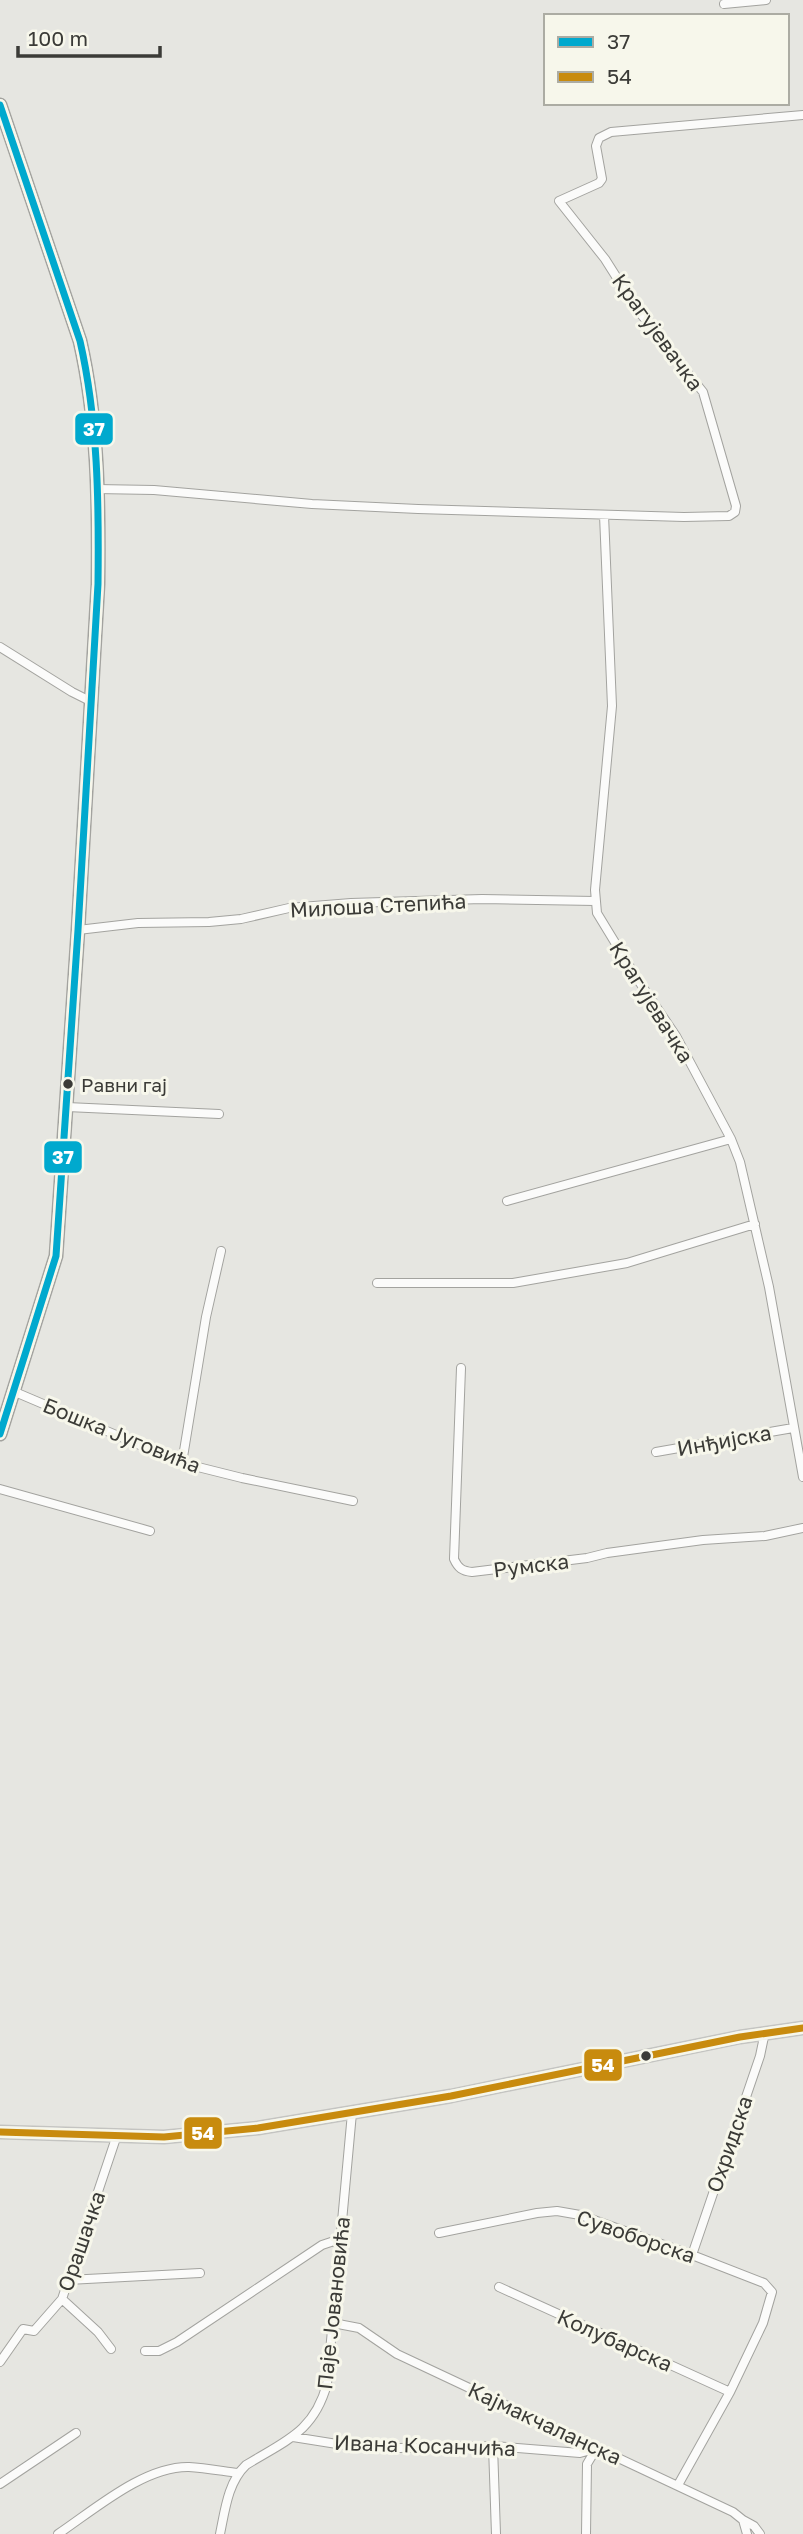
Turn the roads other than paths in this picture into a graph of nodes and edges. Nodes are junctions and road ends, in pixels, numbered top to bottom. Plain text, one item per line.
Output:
1 (766, 0) edge
2 (724, 4) dead end
3 (0, 104) edge
4 (803, 115) edge
5 (96, 489) junction
6 (604, 515) junction
7 (0, 647) edge
8 (92, 702) junction
9 (595, 901) junction
10 (79, 930) junction
11 (67, 1107) junction
12 (219, 1114) dead end
13 (731, 1139) junction
14 (507, 1200) dead end
15 (755, 1224) junction
16 (221, 1251) dead end
17 (377, 1283) dead end
18 (461, 1368) dead end
19 (15, 1392) junction
20 (793, 1428) junction
21 (0, 1434) edge
22 (656, 1452) dead end
23 (182, 1463) junction
24 (803, 1477) edge
25 (0, 1489) edge
26 (353, 1502) dead end
27 (803, 1528) edge
28 (150, 1531) dead end
29 (803, 2028) edge
30 (765, 2032) junction
31 (352, 2113) junction
32 (0, 2132) edge
33 (117, 2135) junction
34 (439, 2233) dead end
35 (340, 2239) junction
36 (692, 2255) junction
37 (200, 2273) dead end
38 (68, 2280) junction
39 (499, 2287) dead end
40 (62, 2299) junction
41 (333, 2323) junction
42 (111, 2349) dead end
43 (145, 2351) dead end
44 (0, 2362) edge
45 (730, 2392) junction
46 (76, 2433) dead end
47 (293, 2437) junction
48 (493, 2446) junction
49 (598, 2448) junction
50 (238, 2473) junction
51 (0, 2484) edge
52 (678, 2485) junction
53 (743, 2520) junction
54 (58, 2534) edge
55 (220, 2534) edge
56 (496, 2534) edge
57 (586, 2534) edge
58 (747, 2534) edge
59 (760, 2534) edge

1 - 2 street
3 - 5 street
4 - 6 street, Крагујевачка
5 - 6 street, Крагујевачка
5 - 8 street
6 - 9 street, Крагујевачка
7 - 8 street
8 - 10 street
9 - 10 street, Милоша Степића
9 - 13 street, Крагујевачка
10 - 11 street
11 - 12 street
11 - 19 street
13 - 14 street
13 - 15 street, Крагујевачка
15 - 17 street
15 - 20 street, Крагујевачка
16 - 23 street
18 - 27 street, Румска
19 - 21 street
19 - 23 street, Бошка Југовића
20 - 22 street, Инђијска
20 - 24 street, Крагујевачка
23 - 26 street, Бошка Југовића
25 - 28 street
29 - 30 main road
30 - 31 main road
30 - 36 street, Охридска
31 - 33 main road
31 - 35 street, Паје Јовановића
32 - 33 main road
33 - 38 street, Орашачка
34 - 36 street, Сувоборска
35 - 41 street, Паје Јовановића
35 - 43 street
36 - 45 street, Сувоборска
37 - 38 street
38 - 40 street, Орашачка
39 - 45 street, Колубарска
40 - 42 street
40 - 44 street, Орашачка
41 - 47 street, Паје Јовановића
41 - 49 street, Кајмакчаланска
45 - 52 street
46 - 51 street
47 - 48 street, Ивана Косанчића
47 - 50 street, Паје Јовановића
48 - 49 street, Ивана Косанчића
48 - 56 street
49 - 52 street, Кајмакчаланска
49 - 57 street
50 - 54 street
50 - 55 street
52 - 53 street, Кајмакчаланска
53 - 58 street
53 - 59 street, Кајмакчаланска

